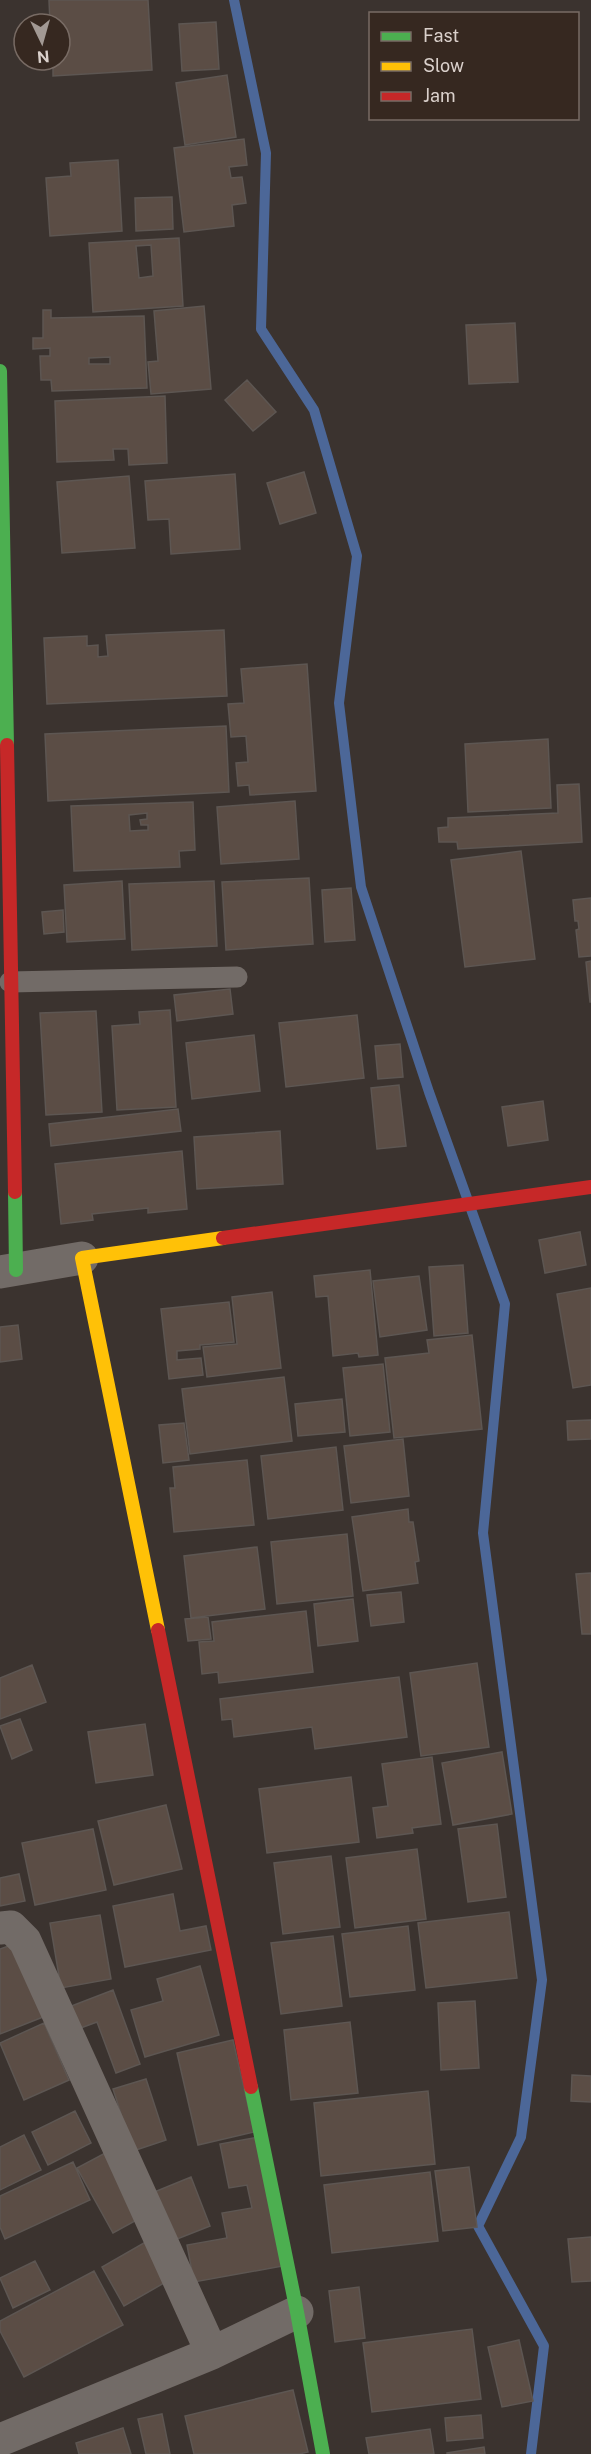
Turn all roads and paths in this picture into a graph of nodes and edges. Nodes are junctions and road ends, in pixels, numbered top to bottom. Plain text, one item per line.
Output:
1 (0, 371) edge
2 (237, 976) dead end
3 (10, 982) junction
4 (591, 1187) edge
5 (82, 1258) junction
6 (8, 1271) edge
7 (0, 1928) edge
8 (297, 2312) junction
9 (212, 2353) junction
10 (0, 2440) edge
11 (323, 2454) edge

1 - 3 street
2 - 3 lane
3 - 6 street
4 - 5 street
5 - 6 street
5 - 8 street
7 - 9 street
8 - 9 street
8 - 11 street
9 - 10 street

